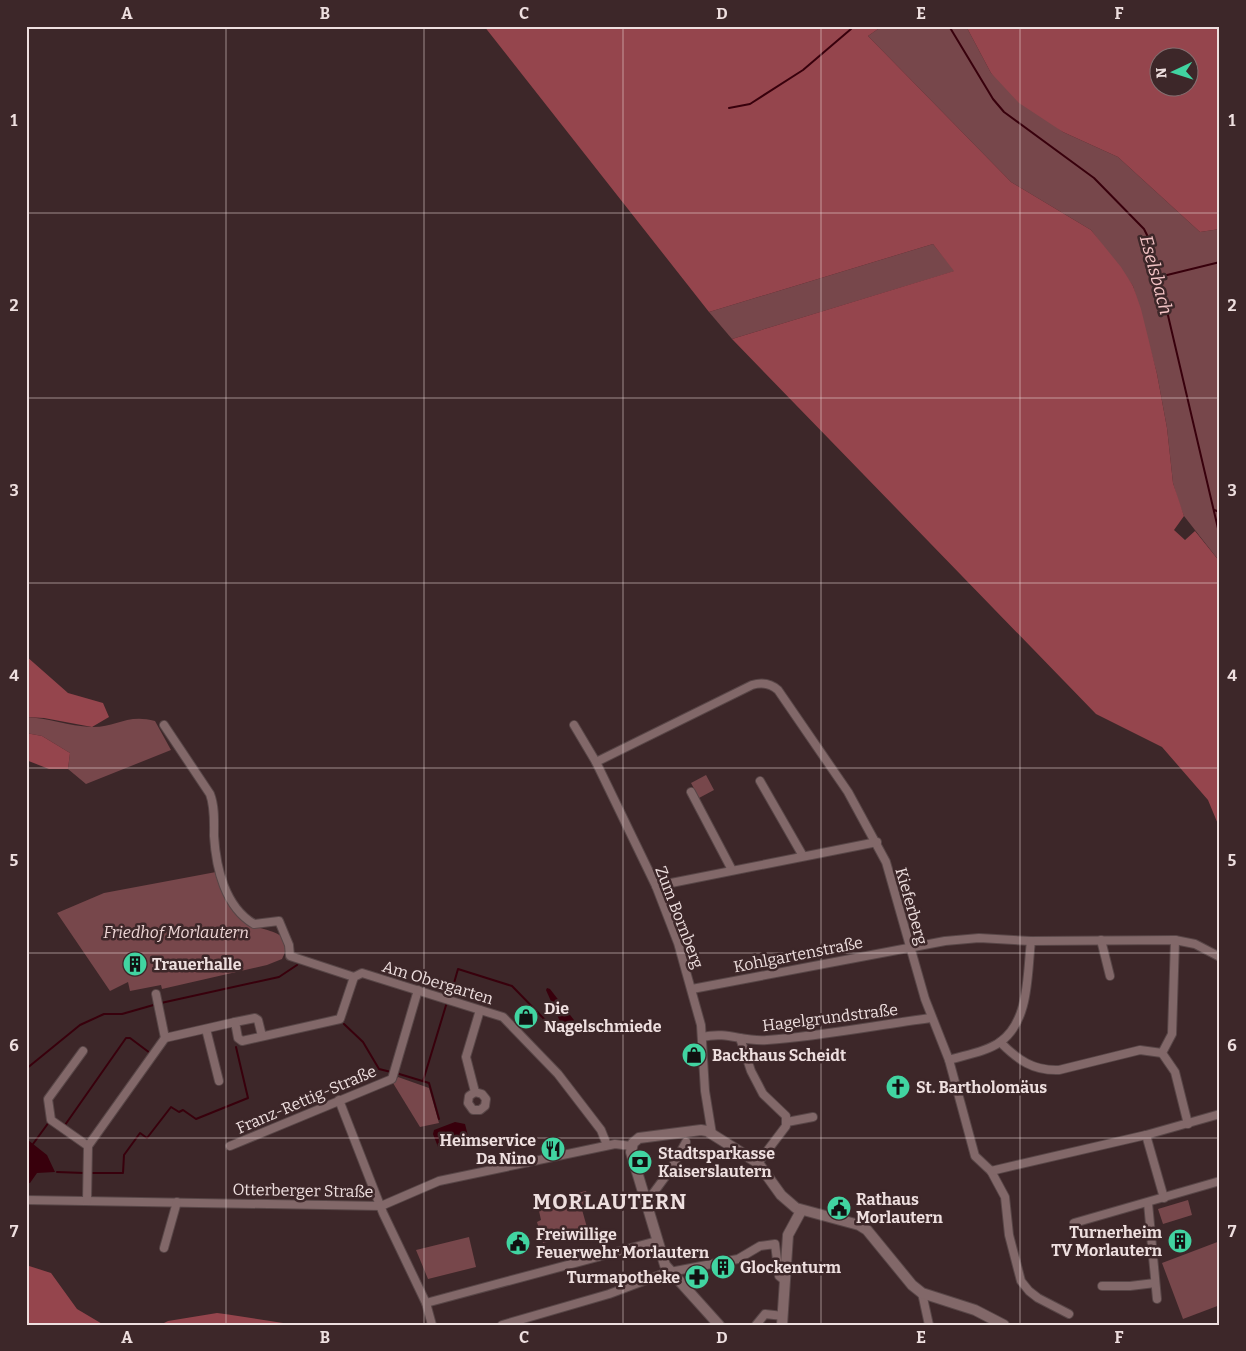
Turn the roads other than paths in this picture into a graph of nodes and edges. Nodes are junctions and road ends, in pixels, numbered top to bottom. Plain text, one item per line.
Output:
1 (164, 725) dead end
2 (574, 725) dead end
3 (596, 762) junction
4 (760, 781) dead end
5 (691, 792) dead end
6 (877, 842) junction
7 (802, 856) junction
8 (732, 870) junction
9 (656, 886) junction
10 (1101, 940) junction
11 (1175, 940) junction
12 (1031, 941) junction
13 (909, 946) junction
14 (1220, 957) edge
15 (1110, 976) dead end
16 (354, 977) junction
17 (692, 989) junction
18 (418, 990) junction
19 (156, 996) dead end
20 (480, 1010) junction
21 (931, 1018) junction
22 (235, 1022) junction
23 (206, 1028) junction
24 (262, 1036) junction
25 (702, 1037) junction
26 (165, 1038) junction
27 (740, 1038) junction
28 (1000, 1042) junction
29 (83, 1051) dead end
30 (1162, 1053) junction
31 (949, 1060) junction
32 (219, 1081) dead end
33 (474, 1092) dead end
34 (339, 1100) junction
35 (1220, 1114) edge
36 (813, 1117) dead end
37 (787, 1122) junction
38 (1188, 1124) junction
39 (712, 1134) junction
40 (1146, 1135) junction
41 (686, 1142) dead end
42 (88, 1146) junction
43 (230, 1146) dead end
44 (607, 1146) junction
45 (631, 1146) junction
46 (758, 1163) junction
47 (991, 1171) junction
48 (1220, 1180) edge
49 (1164, 1198) junction
50 (26, 1200) edge
51 (87, 1201) junction
52 (178, 1202) junction
53 (646, 1203) junction
54 (1148, 1203) junction
55 (381, 1206) junction
56 (801, 1211) junction
57 (1074, 1224) dead end
58 (657, 1242) junction
59 (164, 1248) dead end
60 (670, 1272) junction
61 (785, 1281) junction
62 (1155, 1283) junction
63 (1102, 1286) dead end
64 (922, 1293) junction
65 (1157, 1299) dead end
66 (426, 1303) junction
67 (1069, 1314) dead end
68 (783, 1320) edge
69 (432, 1325) edge
70 (502, 1325) edge
71 (719, 1325) edge
72 (756, 1325) edge
73 (928, 1325) edge
74 (1004, 1325) edge

1 - 16 street, Am Obergarten
2 - 3 street, Zum Bornberg
3 - 6 street, Kieferberg
3 - 9 street, Zum Bornberg
4 - 7 street
5 - 8 street
6 - 7 street
6 - 13 street, Kieferberg
7 - 8 street
8 - 9 street
9 - 17 street, Zum Bornberg
10 - 11 street, Kohlgartenstraße
10 - 12 street, Kohlgartenstraße
10 - 15 street
11 - 14 street, Kohlgartenstraße
11 - 30 street
12 - 13 street, Kohlgartenstraße
12 - 28 street
13 - 17 street, Kohlgartenstraße
13 - 21 street, Kieferberg
16 - 18 street, Am Obergarten
16 - 24 street
17 - 25 street, Zum Bornberg
18 - 20 street, Am Obergarten
18 - 34 street, Franz-Rettig-Straße
19 - 26 street
20 - 33 street
20 - 44 street, Am Obergarten
21 - 27 street, Hagelgrundstraße
21 - 31 street, Kieferberg
22 - 23 street
22 - 24 street
22 - 24 street
23 - 26 street
23 - 32 street
25 - 27 street, Hagelgrundstraße
25 - 39 street, Zum Bornberg
26 - 42 street
27 - 37 street
28 - 30 street
28 - 31 street
29 - 42 street
30 - 38 street
31 - 47 street, Kieferberg
34 - 43 street, Franz-Rettig-Straße
34 - 55 street
35 - 38 street
36 - 37 street
37 - 46 street
38 - 40 street
39 - 45 street, Otterberger Straße
39 - 46 street, Otterberger Straße
40 - 47 street
40 - 49 street
41 - 53 street
42 - 51 street
44 - 45 street, Otterberger Straße
44 - 55 street, Otterberger Straße
45 - 53 street
46 - 56 street, Otterberger Straße
47 - 67 street, Kieferberg
48 - 49 street
49 - 54 street
50 - 51 street, Otterberger Straße
51 - 52 street, Otterberger Straße
52 - 55 street, Otterberger Straße
52 - 59 street
53 - 58 street
54 - 57 street
54 - 62 street
55 - 66 street
56 - 61 street
56 - 64 street, Otterberger Straße
58 - 60 street
58 - 66 street
60 - 61 street
60 - 70 street
60 - 71 street
61 - 68 street
62 - 63 street
62 - 65 street
64 - 73 street
64 - 74 street, Otterberger Straße
66 - 69 street
68 - 72 street

